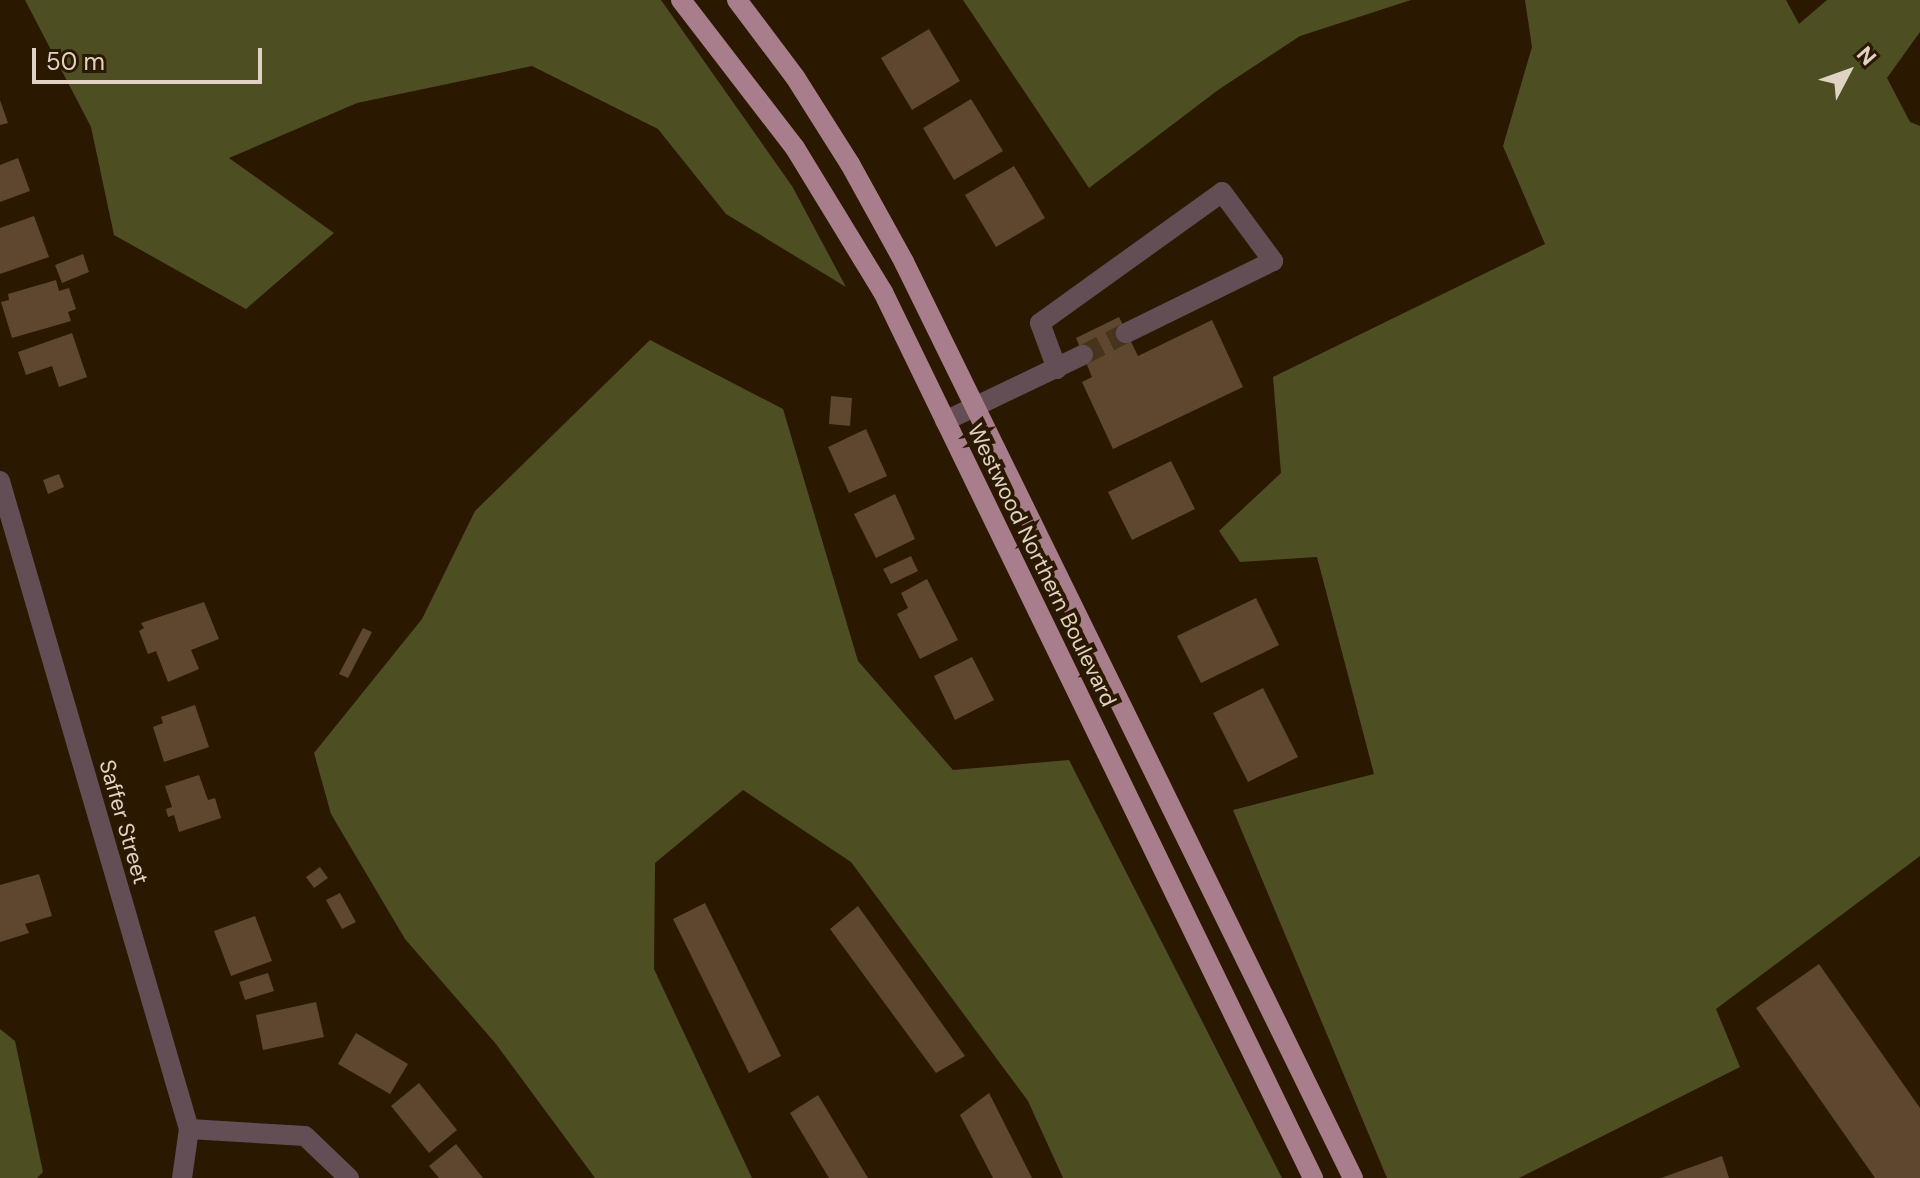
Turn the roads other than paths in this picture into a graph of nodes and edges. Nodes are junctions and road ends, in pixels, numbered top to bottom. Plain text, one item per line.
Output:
1 (681, 0) edge
2 (737, 0) edge
3 (1126, 333) tunnel mouth
4 (1083, 355) tunnel mouth
5 (1057, 369) junction
6 (977, 409) junction
7 (945, 421) junction
8 (0, 481) edge
9 (189, 1129) junction
10 (182, 1178) edge
11 (349, 1178) edge
12 (1313, 1178) edge
13 (1353, 1178) edge

1 - 7 main road, Westwood Northern Boulevard
2 - 6 main road, Westwood Northern Boulevard
3 - 5 street
4 - 5 street
5 - 6 street
6 - 7 street
6 - 13 main road, Westwood Northern Boulevard
7 - 12 main road, Westwood Northern Boulevard
8 - 9 street, Saffer Street
9 - 10 street, Saffer Street
9 - 11 street

